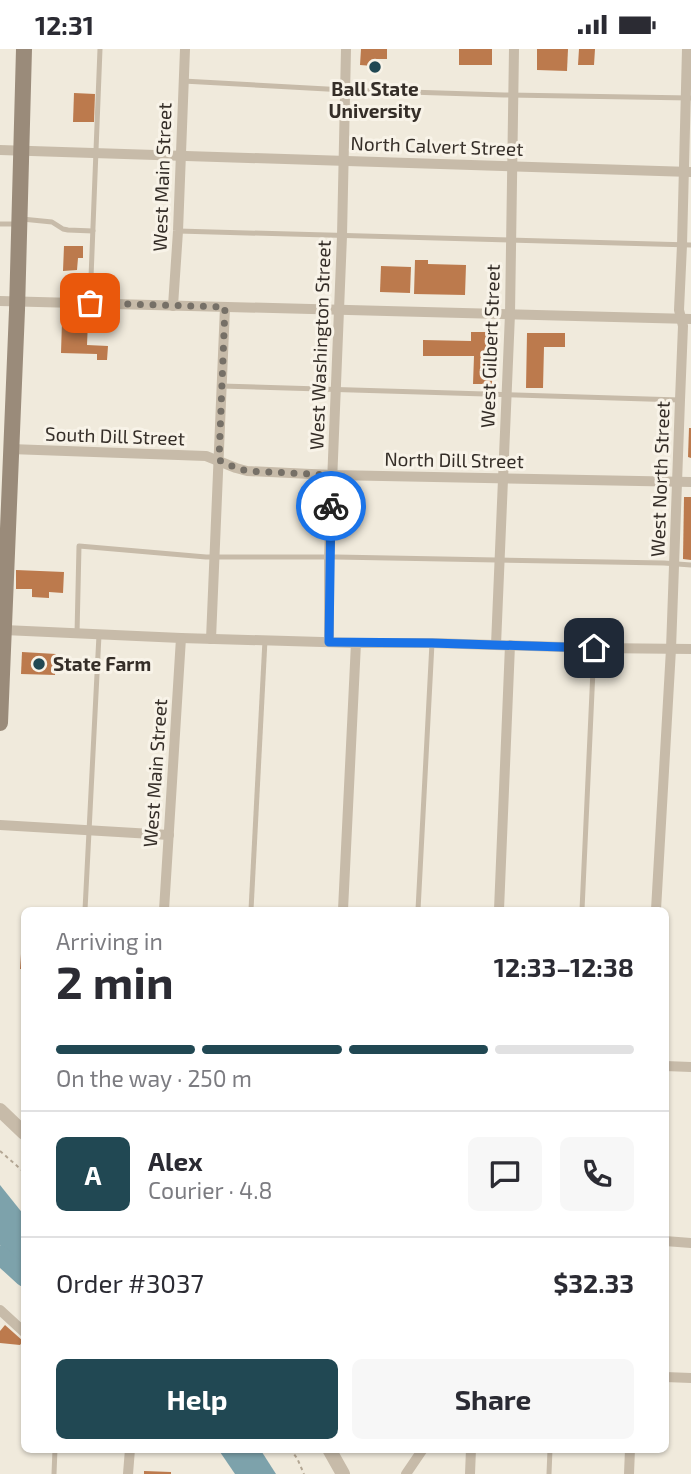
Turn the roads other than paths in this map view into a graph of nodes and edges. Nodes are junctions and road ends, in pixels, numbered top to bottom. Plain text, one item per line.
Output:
1 (24, 49) edge
2 (100, 49) edge
3 (185, 49) edge
4 (346, 49) edge
5 (514, 49) edge
6 (687, 49) edge
7 (183, 81) junction
8 (345, 90) junction
9 (513, 95) junction
10 (688, 98) edge
11 (0, 150) edge
12 (21, 151) junction
13 (96, 153) junction
14 (181, 155) junction
15 (344, 160) junction
16 (513, 166) junction
17 (687, 171) edge
18 (19, 222) junction
19 (0, 224) edge
20 (93, 231) junction
21 (178, 231) junction
22 (342, 236) junction
23 (511, 241) junction
24 (687, 245) edge
25 (0, 300) edge
26 (17, 301) junction
27 (90, 303) junction
28 (173, 306) junction
29 (225, 307) junction
30 (338, 310) junction
31 (510, 314) junction
32 (686, 319) edge
33 (221, 386) junction
34 (335, 390) junction
35 (506, 394) junction
36 (680, 400) junction
37 (7, 443) edge
38 (219, 460) junction
39 (332, 475) junction
40 (502, 478) junction
41 (677, 481) junction
42 (691, 482) edge
43 (215, 557) junction
44 (329, 557) junction
45 (499, 561) junction
46 (674, 565) junction
47 (691, 565) edge
48 (4, 631) junction
49 (77, 633) junction
50 (99, 635) junction
51 (181, 638) junction
52 (211, 639) junction
53 (265, 640) junction
54 (329, 642) junction
55 (356, 643) junction
56 (432, 643) junction
57 (496, 645) junction
58 (510, 645) junction
59 (594, 648) junction
60 (671, 649) junction
61 (691, 649) edge
62 (0, 723) edge
63 (0, 825) edge
64 (89, 831) junction
65 (169, 835) junction
66 (85, 907) edge
67 (164, 907) edge
68 (251, 907) edge
69 (344, 907) edge
70 (418, 907) edge
71 (499, 907) edge
72 (582, 907) edge
73 (656, 907) edge
74 (669, 1066) edge
75 (691, 1067) edge
76 (0, 1110) edge
77 (21, 1130) edge
78 (669, 1241) edge
79 (691, 1243) edge
80 (0, 1310) edge
81 (21, 1329) edge
82 (669, 1377) edge
83 (691, 1378) edge
84 (55, 1453) edge
85 (130, 1453) edge
86 (331, 1453) edge
87 (420, 1453) edge
88 (471, 1453) edge
89 (550, 1453) edge
90 (630, 1453) edge
91 (54, 1474) edge
92 (128, 1474) edge
93 (343, 1474) edge
94 (406, 1474) edge
95 (470, 1474) edge
96 (549, 1474) edge
97 (629, 1474) edge

1 - 12 main road
2 - 13 lane
3 - 7 street, West Main Street
4 - 8 street, West Washington Street
5 - 9 street, West Gilbert Street
6 - 10 street, West North Street
7 - 8 lane
7 - 14 street, West Main Street
8 - 9 lane
8 - 15 street, West Washington Street
9 - 10 lane
9 - 16 street, West Gilbert Street
10 - 17 street, West North Street
11 - 12 street, North Calvert Street
12 - 13 street, North Calvert Street
12 - 18 main road
13 - 14 street, North Calvert Street
13 - 20 lane
14 - 15 street, North Calvert Street
14 - 21 street, West Main Street
15 - 16 street, North Calvert Street
15 - 22 street, West Washington Street
16 - 17 street, North Calvert Street
16 - 23 street, West Gilbert Street
17 - 24 street, West North Street
18 - 19 lane
18 - 20 lane
18 - 26 main road
20 - 27 lane
21 - 22 lane
21 - 28 street, West Main Street
22 - 23 lane
22 - 30 street, West Washington Street
23 - 24 lane
23 - 31 street, West Gilbert Street
24 - 32 street, West North Street
25 - 26 street
26 - 27 street
26 - 37 main road
27 - 28 street
28 - 29 street
29 - 30 street
29 - 33 street
30 - 31 street
30 - 34 street, West Washington Street
31 - 32 street
31 - 35 street, West Gilbert Street
32 - 36 street, West North Street
33 - 34 lane
33 - 38 street
34 - 35 lane
34 - 39 street, West Washington Street
35 - 36 lane
35 - 40 street, West Gilbert Street
36 - 41 street, West North Street
37 - 38 street, South Dill Street
37 - 48 main road
38 - 39 street, North Dill Street
38 - 43 street
39 - 40 street, North Dill Street
39 - 44 street, West Washington Street
40 - 41 street, North Dill Street
40 - 45 street, West Gilbert Street
41 - 42 street, North Dill Street
41 - 46 street, West North Street
43 - 44 lane
43 - 49 lane
43 - 52 street
44 - 45 lane
44 - 54 street, West Washington Street
45 - 46 lane
45 - 57 street, West Gilbert Street
46 - 47 lane
46 - 60 street, West North Street
48 - 49 street
48 - 62 main road
49 - 50 street
50 - 51 street
50 - 64 lane
51 - 52 street
51 - 65 street, West Main Street
52 - 53 street
53 - 54 street
53 - 68 lane
54 - 55 street
55 - 56 street
55 - 69 street
56 - 57 street
56 - 70 lane
57 - 58 street
58 - 59 street
58 - 71 street
59 - 60 street
59 - 72 lane
60 - 61 street
60 - 73 street, West North Street
63 - 64 street
64 - 65 street
64 - 66 lane
65 - 67 street, West Main Street
74 - 75 street
76 - 77 street
78 - 79 street
80 - 81 street
82 - 83 street
84 - 91 lane
85 - 92 street
86 - 93 street
87 - 94 street
88 - 95 street
89 - 96 lane
90 - 97 street

